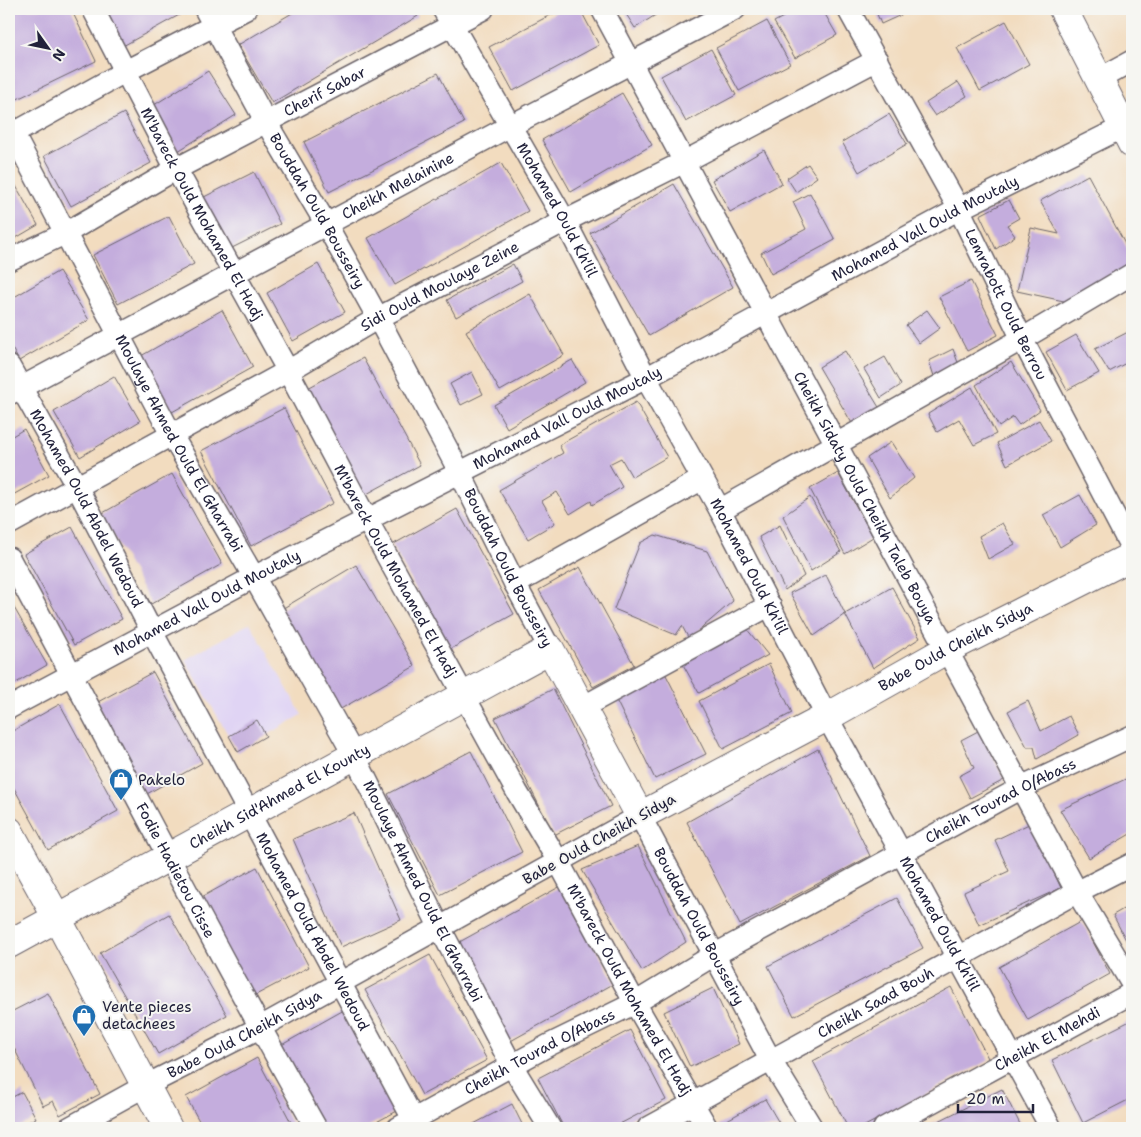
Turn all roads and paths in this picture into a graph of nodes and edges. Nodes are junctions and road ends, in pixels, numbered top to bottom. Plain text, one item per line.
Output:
1 (92, 9) edge
2 (246, 9) edge
3 (483, 9) edge
4 (602, 9) edge
5 (735, 9) edge
6 (848, 9) edge
7 (1063, 9) edge
8 (448, 16) edge
9 (210, 17) edge
10 (877, 60) junction
11 (1132, 61) edge
12 (631, 64) junction
13 (126, 71) junction
14 (1099, 79) junction
15 (266, 122) junction
16 (510, 126) junction
17 (10, 132) edge
18 (1128, 135) edge
19 (684, 162) junction
20 (176, 170) junction
21 (959, 209) junction
22 (565, 221) junction
23 (326, 224) junction
24 (64, 234) junction
25 (9, 260) edge
26 (235, 274) junction
27 (1132, 274) edge
28 (766, 313) junction
29 (378, 318) junction
30 (118, 336) junction
31 (1022, 338) junction
32 (9, 366) edge
33 (288, 371) junction
34 (646, 378) junction
35 (15, 391) edge
36 (171, 434) junction
37 (837, 445) junction
38 (460, 473) junction
39 (702, 479) junction
40 (77, 487) junction
41 (720, 510) junction
42 (367, 520) junction
43 (9, 524) edge
44 (1132, 549) edge
45 (1132, 556) edge
46 (9, 558) edge
47 (254, 577) junction
48 (515, 584) junction
49 (770, 605) junction
50 (152, 632) junction
51 (550, 649) junction
52 (946, 650) junction
53 (72, 675) junction
54 (464, 696) junction
55 (9, 708) edge
56 (581, 708) junction
57 (827, 717) junction
58 (1132, 736) edge
59 (354, 757) junction
60 (1021, 788) junction
61 (249, 813) junction
62 (640, 816) junction
63 (9, 831) edge
64 (901, 854) junction
65 (167, 857) junction
66 (558, 861) junction
67 (1132, 864) edge
68 (1077, 892) junction
69 (57, 918) junction
70 (440, 928) junction
71 (9, 944) edge
72 (714, 955) junction
73 (958, 958) junction
74 (340, 983) junction
75 (1132, 984) edge
76 (1132, 993) edge
77 (635, 1003) junction
78 (259, 1028) junction
79 (1013, 1059) junction
80 (771, 1061) junction
81 (512, 1066) junction
82 (145, 1086) junction
83 (693, 1104) junction
84 (410, 1125) edge
85 (69, 1128) edge
86 (168, 1128) edge
87 (316, 1128) edge
88 (550, 1128) edge
89 (648, 1128) edge
90 (706, 1128) edge
91 (812, 1128) edge
92 (884, 1128) edge
93 (1050, 1128) edge

1 - 13 street, M'bareck Ould Mohamed El Hadj
2 - 9 street
3 - 8 street, Cherif Sabar
4 - 12 street, Cheikh Sidaty Ould Cheikh Taleb Bouya
5 - 12 street, Cheikh Melainine
6 - 10 street, Lemrabott Ould Berrou
7 - 14 main road
8 - 15 street, Cherif Sabar
8 - 16 street, Mohamed Ould Kh'lil
9 - 13 street
9 - 15 street, Bouddah Ould Bousseiry
10 - 19 street, Sidi Ould Moulaye Zeine
10 - 21 street, Lemrabott Ould Berrou
11 - 14 street
12 - 16 street, Cheikh Melainine
12 - 19 street, Cheikh Sidaty Ould Cheikh Taleb Bouya
13 - 17 street
13 - 20 street, M'bareck Ould Mohamed El Hadj
14 - 18 main road
15 - 20 street, Cherif Sabar
15 - 23 street, Bouddah Ould Bousseiry
16 - 22 street, Mohamed Ould Kh'lil
16 - 23 street, Cheikh Melainine
17 - 24 street, Moulaye Ahmed Ould El Gharrabi
18 - 21 street, Mohamed Vall Ould Moutaly
19 - 22 street, Sidi Ould Moulaye Zeine
19 - 28 street, Cheikh Sidaty Ould Cheikh Taleb Bouya
20 - 24 street, Cherif Sabar
20 - 26 street, M'bareck Ould Mohamed El Hadj
21 - 28 street, Mohamed Vall Ould Moutaly
21 - 31 street, Lemrabott Ould Berrou
22 - 29 street, Sidi Ould Moulaye Zeine
22 - 34 street, Mohamed Ould Kh'lil
23 - 26 street, Cheikh Melainine
23 - 29 street, Bouddah Ould Bousseiry
24 - 25 street, Cherif Sabar
24 - 30 street, Moulaye Ahmed Ould El Gharrabi
26 - 30 street, Cheikh Melainine
26 - 33 street, M'bareck Ould Mohamed El Hadj
27 - 31 street
28 - 34 street, Mohamed Vall Ould Moutaly
28 - 37 street, Cheikh Sidaty Ould Cheikh Taleb Bouya
29 - 33 street, Sidi Ould Moulaye Zeine
29 - 38 street, Bouddah Ould Bousseiry
30 - 35 street, Cheikh Melainine
30 - 36 street, Moulaye Ahmed Ould El Gharrabi
31 - 37 street
31 - 44 street, Lemrabott Ould Berrou
32 - 35 street, Mohamed Ould Abdel Wedoud
33 - 36 street, Sidi Ould Moulaye Zeine
33 - 42 street, M'bareck Ould Mohamed El Hadj
34 - 38 street, Mohamed Vall Ould Moutaly
34 - 39 street, Mohamed Ould Kh'lil
35 - 40 street, Mohamed Ould Abdel Wedoud
36 - 40 street, Sidi Ould Moulaye Zeine
36 - 47 street, Moulaye Ahmed Ould El Gharrabi
37 - 41 street
37 - 52 street, Cheikh Sidaty Ould Cheikh Taleb Bouya
38 - 42 street, Mohamed Vall Ould Moutaly
38 - 48 street, Bouddah Ould Bousseiry
39 - 41 street, Mohamed Ould Kh'lil
39 - 48 street
40 - 43 street, Sidi Ould Moulaye Zeine
40 - 50 street, Mohamed Ould Abdel Wedoud
41 - 49 street, Mohamed Ould Kh'lil
42 - 47 street, Mohamed Vall Ould Moutaly
42 - 54 street, M'bareck Ould Mohamed El Hadj
45 - 52 main road, Babe Ould Cheikh Sidya
46 - 53 street, Fodie Hadietou Cisse
47 - 50 street, Mohamed Vall Ould Moutaly
47 - 59 street, Moulaye Ahmed Ould El Gharrabi
48 - 51 street, Bouddah Ould Bousseiry
49 - 56 street
49 - 57 street, Mohamed Ould Kh'lil
50 - 53 street, Mohamed Vall Ould Moutaly
50 - 61 street, Mohamed Ould Abdel Wedoud
51 - 54 main road, Cheikh Sid'Ahmed El Kounty
51 - 56 main road, Bouddah Ould Bousseiry
52 - 57 main road, Babe Ould Cheikh Sidya
52 - 60 street, Cheikh Sidaty Ould Cheikh Taleb Bouya
53 - 55 street, Mohamed Vall Ould Moutaly
53 - 65 street, Fodie Hadietou Cisse
54 - 59 main road, Cheikh Sid'Ahmed El Kounty
54 - 66 street, M'bareck Ould Mohamed El Hadj
56 - 62 main road, Bouddah Ould Bousseiry
57 - 62 main road, Babe Ould Cheikh Sidya
57 - 64 street, Mohamed Ould Kh'lil
58 - 60 street, Cheikh Tourad O/Abass
59 - 61 main road, Cheikh Sid'Ahmed El Kounty
59 - 70 street, Moulaye Ahmed Ould El Gharrabi
60 - 64 street, Cheikh Tourad O/Abass
60 - 68 street, Cheikh Sidaty Ould Cheikh Taleb Bouya
61 - 65 main road, Cheikh Sid'Ahmed El Kounty
61 - 74 street, Mohamed Ould Abdel Wedoud
62 - 66 street, Babe Ould Cheikh Sidya
62 - 72 street, Bouddah Ould Bousseiry
63 - 69 main road
64 - 72 street, Cheikh Tourad O/Abass
64 - 73 street, Mohamed Ould Kh'lil
65 - 69 main road, Cheikh Sid'Ahmed El Kounty
65 - 78 street, Fodie Hadietou Cisse
66 - 70 street, Babe Ould Cheikh Sidya
66 - 77 street, M'bareck Ould Mohamed El Hadj
67 - 68 street, Cheikh Saad Bouh
68 - 73 street, Cheikh Saad Bouh
68 - 75 street, Cheikh Sidaty Ould Cheikh Taleb Bouya
69 - 71 main road, Cheikh Sid'Ahmed El Kounty
69 - 82 main road
70 - 74 street, Babe Ould Cheikh Sidya
70 - 81 street, Moulaye Ahmed Ould El Gharrabi
72 - 77 street, Cheikh Tourad O/Abass
72 - 80 street, Bouddah Ould Bousseiry
73 - 79 street, Mohamed Ould Kh'lil
73 - 80 street, Cheikh Saad Bouh
74 - 78 street, Babe Ould Cheikh Sidya
74 - 84 street, Mohamed Ould Abdel Wedoud
76 - 79 street, Cheikh El Mehdi
77 - 81 street, Cheikh Tourad O/Abass
77 - 83 street, M'bareck Ould Mohamed El Hadj
78 - 82 street, Babe Ould Cheikh Sidya
78 - 87 street, Fodie Hadietou Cisse
79 - 92 street, Cheikh El Mehdi
79 - 93 street, Mohamed Ould Kh'lil
80 - 83 street, Cheikh Saad Bouh
80 - 91 street, Bouddah Ould Bousseiry
81 - 84 street, Cheikh Tourad O/Abass
81 - 88 street, Moulaye Ahmed Ould El Gharrabi
82 - 85 street, Babe Ould Cheikh Sidya
82 - 86 main road
83 - 89 street, Cheikh Saad Bouh
83 - 90 street, M'bareck Ould Mohamed El Hadj

